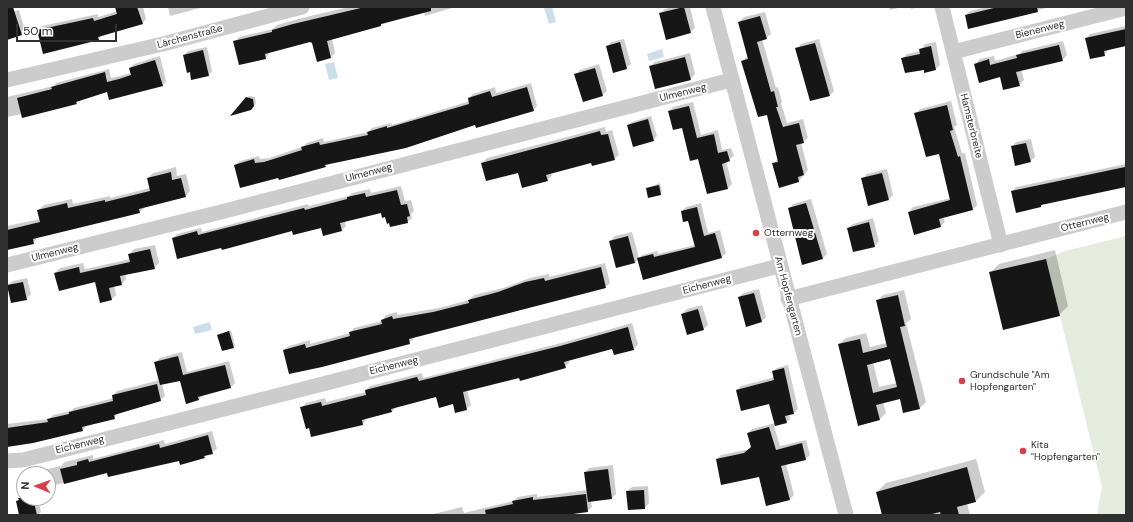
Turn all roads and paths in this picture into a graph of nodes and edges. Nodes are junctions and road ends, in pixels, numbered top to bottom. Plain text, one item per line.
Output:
1 (302, 7) edge
2 (713, 7) edge
3 (942, 7) edge
4 (1126, 8) edge
5 (953, 52) junction
6 (7, 80) edge
7 (731, 80) junction
8 (1126, 212) edge
9 (1001, 245) junction
10 (7, 264) edge
11 (780, 266) junction
12 (788, 299) junction
13 (7, 461) edge
14 (846, 515) edge

1 - 6 street, Lärchenstraße
2 - 7 street, Am Hopfengarten
3 - 5 street, Hamsterbreite
4 - 5 street, Bienenweg
5 - 9 street, Hamsterbreite
7 - 10 street, Ulmenweg
7 - 11 street, Am Hopfengarten
8 - 9 street, Otternweg
9 - 12 street, Otternweg
11 - 12 street, Am Hopfengarten
11 - 13 street, Eichenweg
12 - 14 street, Am Hopfengarten

